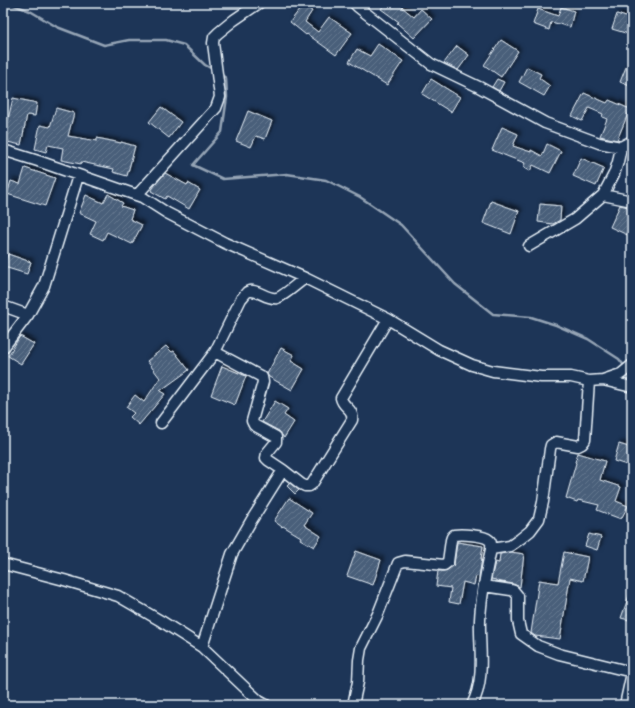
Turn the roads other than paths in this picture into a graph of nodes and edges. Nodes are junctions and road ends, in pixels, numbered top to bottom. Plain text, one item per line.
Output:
1 (259, 3) edge
2 (354, 3) edge
3 (632, 141) edge
4 (621, 147) junction
5 (3, 150) edge
6 (78, 176) junction
7 (137, 195) junction
8 (603, 195) junction
9 (632, 201) edge
10 (529, 246) dead end
11 (305, 278) junction
12 (3, 306) edge
13 (28, 315) junction
14 (388, 318) junction
15 (3, 348) edge
16 (215, 352) junction
17 (632, 366) edge
18 (603, 380) junction
19 (589, 381) junction
20 (632, 387) edge
21 (161, 423) dead end
22 (283, 470) junction
23 (491, 549) junction
24 (3, 564) edge
25 (484, 586) junction
26 (202, 647) junction
27 (632, 673) edge
28 (266, 705) edge
29 (353, 705) edge
30 (472, 705) edge
31 (625, 705) edge

1 - 7 street
2 - 4 street
3 - 4 street
4 - 8 street
5 - 6 street
6 - 7 street
6 - 13 street
7 - 11 street
8 - 9 street
8 - 10 street
11 - 14 street
11 - 16 street
12 - 13 street
13 - 15 street
14 - 19 street
14 - 22 street
16 - 21 street
16 - 22 street
17 - 18 street
18 - 19 street
18 - 20 street
19 - 23 street
22 - 26 street
23 - 25 street
23 - 29 street
24 - 26 street
25 - 27 street
25 - 30 street
26 - 28 street
27 - 31 street

